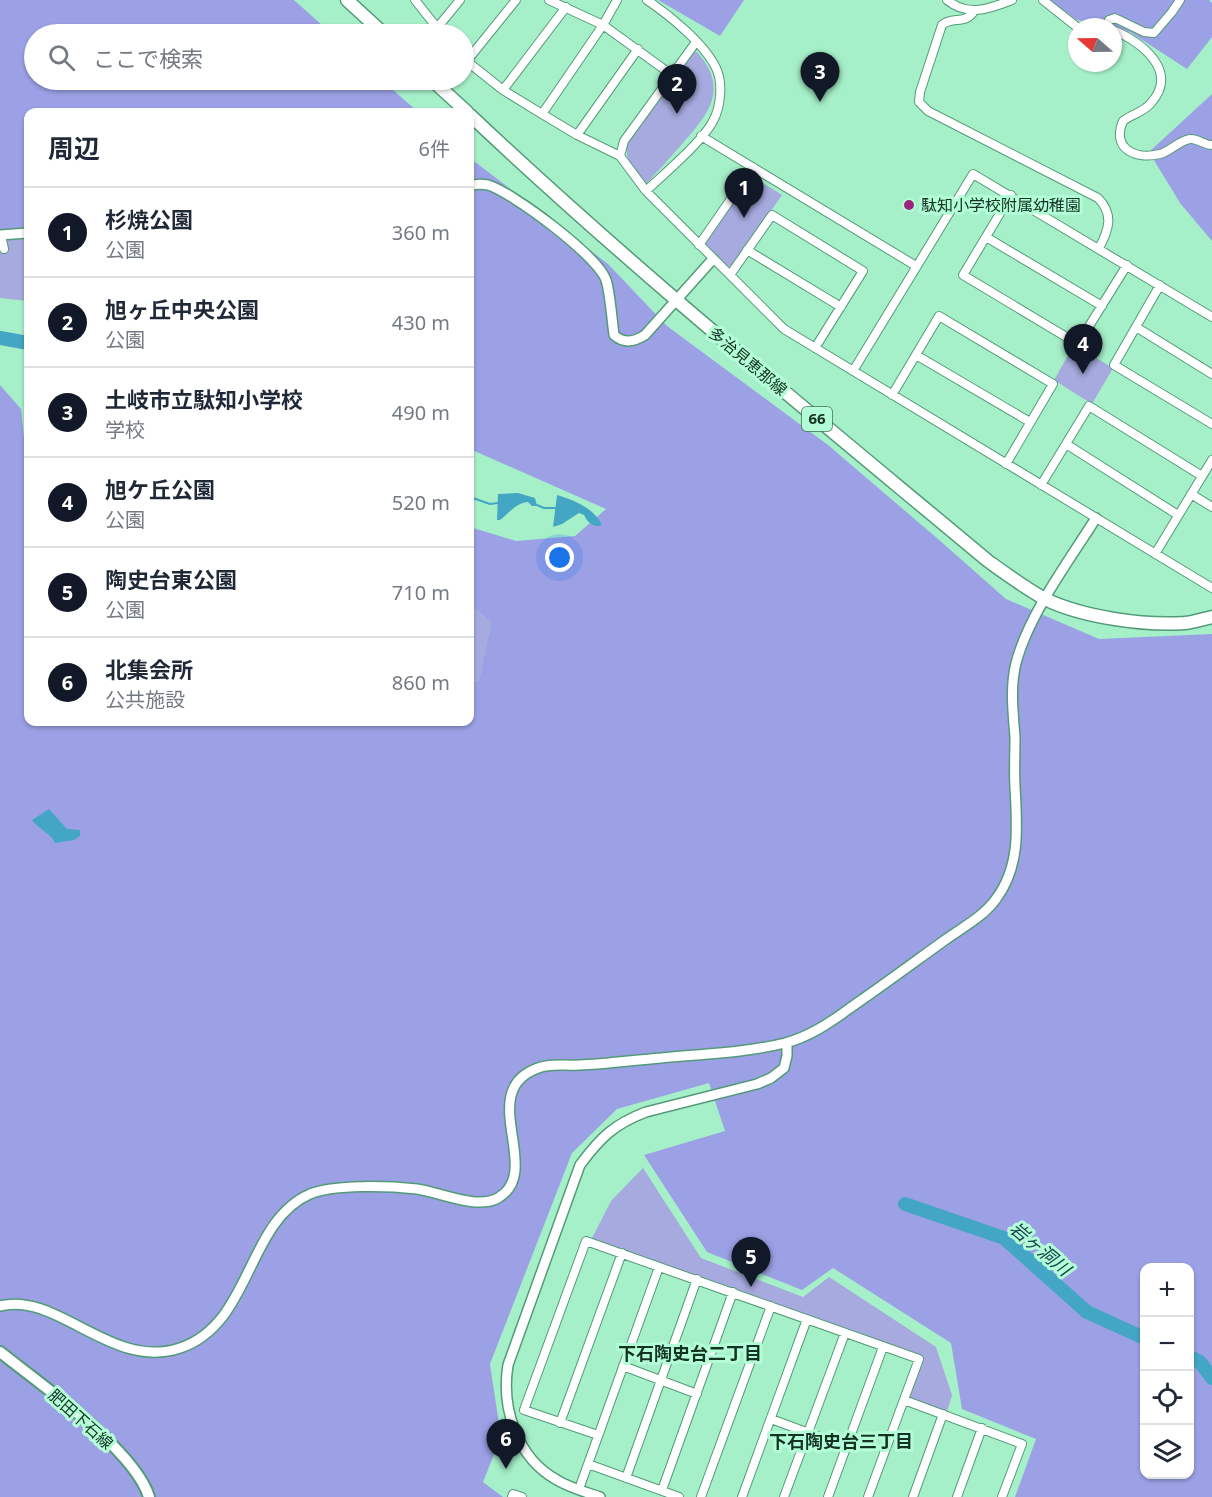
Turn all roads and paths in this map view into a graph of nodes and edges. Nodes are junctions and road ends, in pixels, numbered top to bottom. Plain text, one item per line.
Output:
1 (347, 0) edge
2 (415, 0) edge
3 (460, 0) edge
4 (516, 0) edge
5 (549, 0) edge
6 (617, 0) edge
7 (647, 0) edge
8 (947, 0) edge
9 (1012, 0) edge
10 (1042, 0) edge
11 (1180, 0) edge
12 (566, 7) junction
13 (974, 11) junction
14 (1068, 20) edge
15 (1122, 21) edge
16 (373, 24) edge
17 (434, 24) edge
18 (444, 24) edge
19 (603, 25) junction
20 (1122, 35) edge
21 (696, 42) junction
22 (638, 49) junction
23 (474, 50) edge
24 (474, 68) edge
25 (672, 75) junction
26 (443, 90) edge
27 (503, 90) junction
28 (462, 108) edge
29 (542, 114) junction
30 (474, 119) edge
31 (577, 135) junction
32 (701, 136) junction
33 (1212, 145) edge
34 (620, 156) junction
35 (753, 167) junction
36 (474, 186) edge
37 (646, 191) junction
38 (1011, 195) junction
39 (24, 232) edge
40 (1, 235) edge
41 (986, 237) junction
42 (699, 245) junction
43 (1099, 248) junction
44 (4, 249) dead end
45 (747, 250) junction
46 (712, 259) junction
47 (1127, 265) junction
48 (916, 266) junction
49 (730, 275) junction
50 (1160, 285) junction
51 (677, 300) junction
52 (1102, 306) junction
53 (841, 307) junction
54 (1212, 317) edge
55 (1136, 327) junction
56 (815, 348) junction
57 (916, 355) junction
58 (853, 371) junction
59 (1212, 374) edge
60 (892, 395) junction
61 (1030, 422) junction
62 (1212, 424) edge
63 (1066, 444) junction
64 (1211, 463) edge
65 (1006, 464) junction
66 (1202, 476) junction
67 (1041, 485) junction
68 (1191, 494) junction
69 (1212, 507) edge
70 (1178, 515) junction
71 (1096, 518) junction
72 (1155, 554) junction
73 (1212, 588) edge
74 (1044, 598) junction
75 (1212, 617) edge
76 (787, 1043) junction
77 (622, 1253) junction
78 (659, 1267) junction
79 (697, 1279) junction
80 (733, 1292) junction
81 (0, 1306) edge
82 (771, 1306) junction
83 (807, 1319) junction
84 (845, 1333) junction
85 (883, 1347) junction
86 (0, 1352) edge
87 (623, 1366) junction
88 (660, 1380) junction
89 (697, 1394) junction
90 (904, 1400) junction
91 (944, 1414) junction
92 (771, 1419) junction
93 (560, 1423) junction
94 (982, 1428) junction
95 (808, 1433) junction
96 (597, 1436) junction
97 (847, 1447) junction
98 (588, 1464) junction
99 (626, 1478) junction
100 (579, 1489) junction
101 (662, 1490) junction
102 (149, 1497) edge
103 (512, 1497) edge
104 (522, 1497) edge
105 (600, 1497) edge
106 (679, 1497) edge
107 (701, 1497) edge
108 (742, 1497) edge
109 (784, 1497) edge
110 (828, 1497) edge
111 (868, 1497) edge
112 (913, 1497) edge
113 (957, 1497) edge
114 (1002, 1497) edge

1 - 16 main road
2 - 17 street
3 - 18 street
4 - 23 street
5 - 12 street
6 - 19 street
7 - 21 street
8 - 13 street
9 - 13 street
10 - 14 street
11 - 15 street
12 - 19 street
12 - 27 street
13 - 43 street
19 - 22 street
19 - 29 street
20 - 33 street
21 - 25 street
21 - 32 street
22 - 25 street
22 - 31 street
24 - 27 street
25 - 34 street
26 - 28 main road, 多治見恵那線 / 66
27 - 29 street
29 - 31 street
30 - 51 main road, 多治見恵那線 / 66
31 - 34 street
32 - 35 street
32 - 37 street
34 - 37 street
35 - 42 street
35 - 48 street
36 - 51 street
37 - 42 street
38 - 41 street
38 - 43 street
38 - 48 street
39 - 40 street
40 - 44 street
41 - 52 street
41 - 52 street
42 - 46 street
43 - 47 street
45 - 49 street
45 - 53 street
45 - 53 street
46 - 49 street
46 - 51 street
47 - 50 street
47 - 52 street
48 - 58 street
49 - 56 street
50 - 54 street
50 - 55 street
51 - 74 main road, 多治見恵那線 / 66
53 - 56 street
55 - 59 street
55 - 62 street
56 - 58 street
57 - 60 street
57 - 61 street
57 - 61 street
58 - 60 street
60 - 65 street
61 - 65 street
63 - 66 street
63 - 67 street
63 - 70 street
64 - 66 street
65 - 67 street
66 - 68 street
67 - 71 street
68 - 69 street
68 - 70 street
70 - 72 street
71 - 72 street
71 - 74 street
72 - 73 street
74 - 75 main road, 多治見恵那線 / 66
74 - 76 street
76 - 81 street
76 - 100 street
77 - 78 street
77 - 93 street
77 - 93 street
78 - 79 street
78 - 87 street
79 - 80 street
79 - 88 street
80 - 82 street
80 - 89 street
82 - 83 street
82 - 107 street
83 - 84 street
83 - 92 street
84 - 85 street
84 - 95 street
85 - 90 street
85 - 97 street
86 - 102 main road, 肥田下石線
87 - 88 street
87 - 96 street
88 - 89 street
88 - 99 street
89 - 101 street
90 - 91 street
90 - 111 street
91 - 94 street
91 - 112 street
92 - 95 street
92 - 108 street
93 - 96 street
94 - 113 street
94 - 114 street
95 - 97 street
95 - 109 street
96 - 98 street
97 - 110 street
98 - 99 street
98 - 100 street
99 - 101 street
100 - 105 street
101 - 106 street
103 - 104 street

